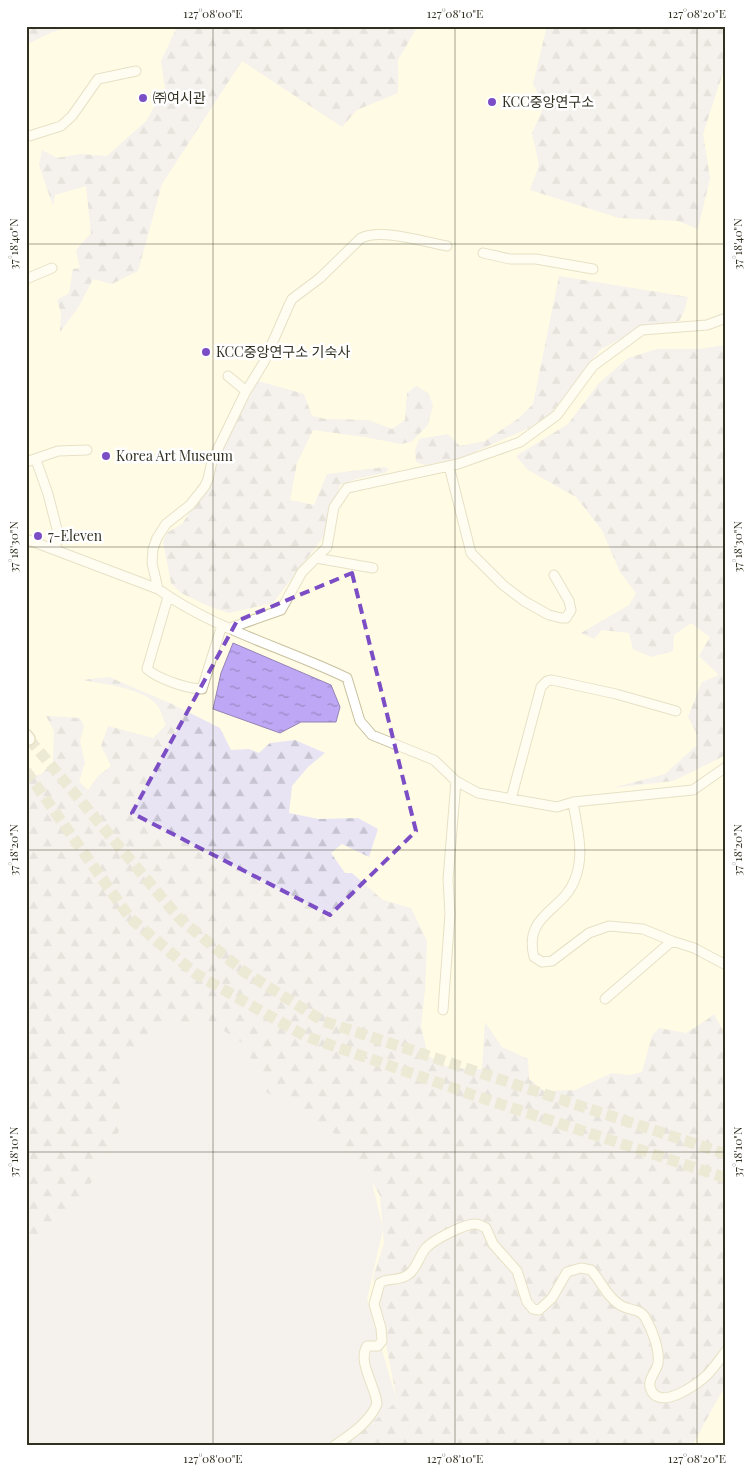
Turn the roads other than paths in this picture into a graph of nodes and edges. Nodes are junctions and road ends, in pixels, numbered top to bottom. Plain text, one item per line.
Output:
1 (136, 71) dead end
2 (26, 137) edge
3 (447, 246) dead end
4 (483, 253) dead end
5 (52, 268) dead end
6 (593, 269) dead end
7 (26, 279) edge
8 (726, 318) edge
9 (228, 376) dead end
10 (246, 391) junction
11 (87, 450) dead end
12 (36, 460) junction
13 (26, 462) edge
14 (449, 466) junction
15 (26, 539) edge
16 (56, 549) junction
17 (316, 558) junction
18 (373, 568) dead end
19 (554, 576) dead end
20 (158, 589) junction
21 (168, 597) junction
22 (226, 627) junction
23 (676, 711) dead end
24 (726, 766) edge
25 (456, 781) junction
26 (511, 799) junction
27 (573, 802) junction
28 (672, 941) junction
29 (726, 966) edge
30 (605, 999) dead end
31 (443, 1010) dead end
32 (726, 1351) edge
33 (334, 1446) edge

1 - 2 street
3 - 10 street
4 - 6 street
5 - 7 street
8 - 14 street
9 - 10 street
10 - 20 street
11 - 12 street
12 - 13 street
12 - 16 street
14 - 17 street
14 - 19 street
15 - 16 street
16 - 20 street
17 - 18 street
17 - 22 street
20 - 21 street
21 - 22 street
21 - 22 street
22 - 25 street
23 - 26 street
24 - 27 street
25 - 26 street
25 - 31 street
26 - 27 street
27 - 28 street
28 - 29 street
28 - 30 street
32 - 33 street

